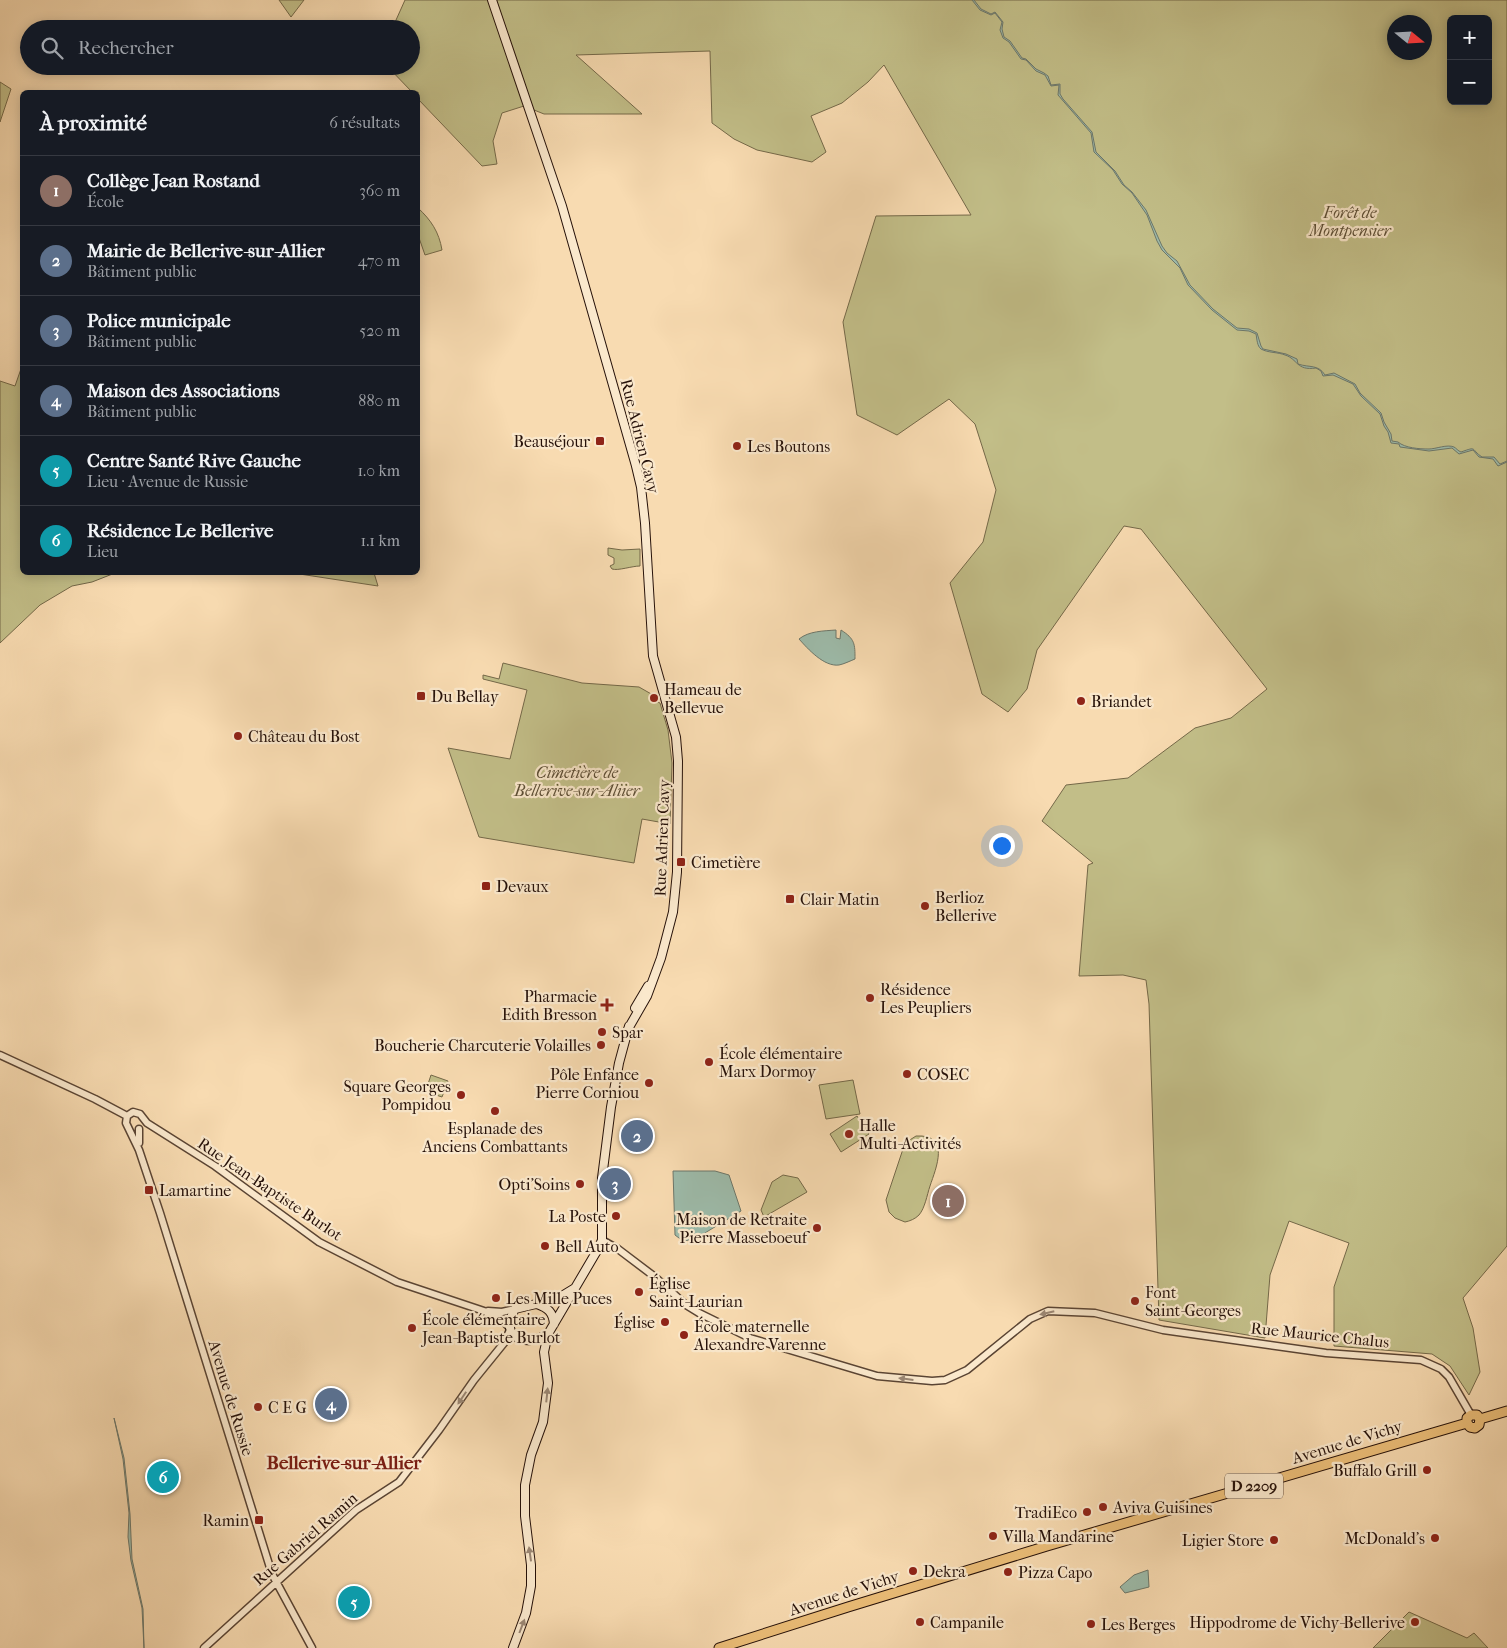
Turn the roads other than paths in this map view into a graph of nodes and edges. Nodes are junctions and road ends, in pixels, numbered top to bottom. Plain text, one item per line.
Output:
1 (492, 0) edge
2 (0, 1055) edge
3 (127, 1116) junction
4 (144, 1119) junction
5 (130, 1128) junction
6 (140, 1128) junction
7 (154, 1128) junction
8 (139, 1150) junction
9 (602, 1240) junction
10 (575, 1288) junction
11 (537, 1304) junction
12 (515, 1309) junction
13 (484, 1311) junction
14 (554, 1324) junction
15 (510, 1329) junction
16 (548, 1334) junction
17 (1507, 1411) edge
18 (1473, 1419) junction
19 (277, 1582) junction
20 (204, 1648) edge
21 (312, 1648) edge
22 (513, 1648) edge
23 (719, 1648) edge

1 - 9 main road, Rue Adrien Cavy
2 - 3 street
3 - 4 street
3 - 5 street
4 - 6 street
4 - 7 street, Rue Jean-Baptiste Burlot
5 - 6 street
5 - 8 street, Avenue de Russie
6 - 7 street
6 - 8 street, Avenue de Russie
7 - 13 street, Rue Jean-Baptiste Burlot
8 - 19 street, Avenue de Russie
9 - 10 main road
18 -> 9 street, Rue Maurice Chalus
10 - 11 main road
10 - 14 main road
11 - 12 main road
11 - 14 main road
12 - 13 street, Rue Jean-Baptiste Burlot
12 - 15 main road
13 - 15 street, Rue Jean-Baptiste Burlot
14 - 16 main road
15 - 16 main road
15 -> 19 street, Rue Gabriel Ramin
22 -> 16 main road
17 - 18 main road, Avenue de Vichy / D 2209
18 - 23 main road, Avenue de Vichy / D 2209
19 - 20 street, Rue Gabriel Ramin
19 - 21 street, Avenue de Russie

